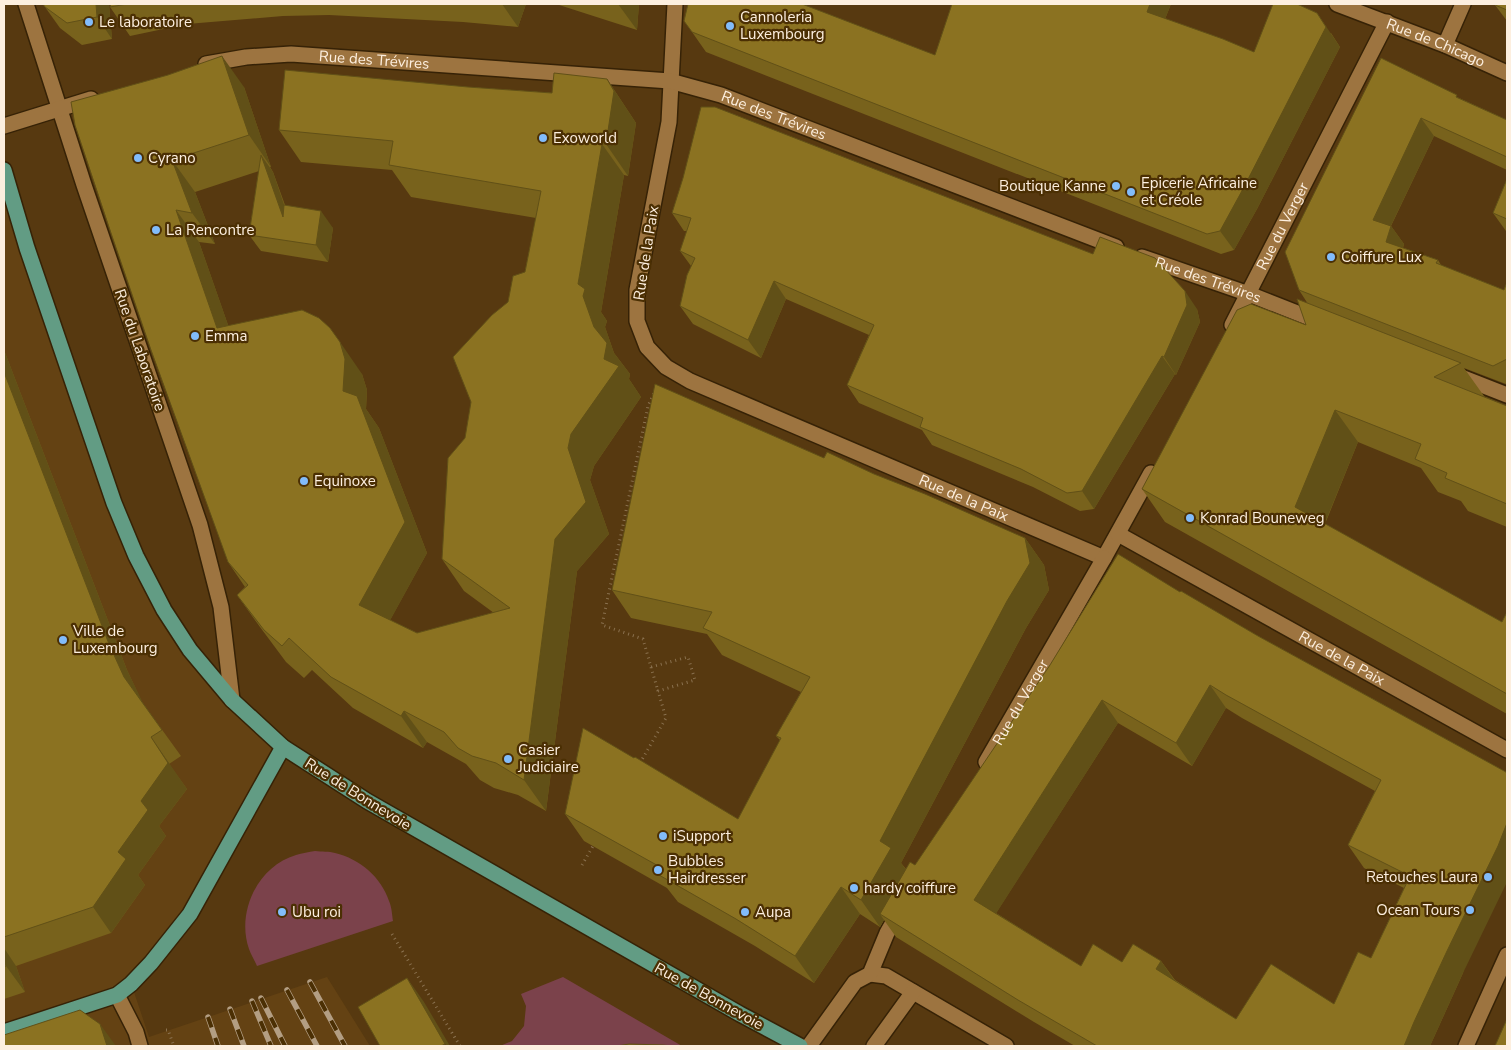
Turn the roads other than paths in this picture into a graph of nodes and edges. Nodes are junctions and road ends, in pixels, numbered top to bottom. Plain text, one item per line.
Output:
1 (26, 4) edge
2 (675, 4) edge
3 (1337, 4) edge
4 (1463, 4) edge
5 (1386, 22) junction
6 (1445, 45) junction
7 (190, 69) edge
8 (1507, 73) edge
9 (670, 81) junction
10 (103, 95) edge
11 (59, 110) junction
12 (4, 126) edge
13 (4, 170) edge
14 (1249, 294) junction
15 (1334, 328) edge
16 (1226, 336) edge
17 (1443, 370) edge
18 (1507, 395) edge
19 (1160, 457) edge
20 (1118, 534) junction
21 (1104, 558) junction
22 (232, 700) junction
23 (283, 747) junction
24 (1507, 750) edge
25 (978, 776) edge
26 (906, 900) edge
27 (1507, 955) edge
28 (870, 974) junction
29 (913, 992) junction
30 (117, 995) junction
31 (4, 1032) edge
32 (140, 1046) edge
33 (800, 1046) edge
34 (810, 1046) edge
35 (874, 1046) edge
36 (1006, 1046) edge
37 (1466, 1046) edge

1 - 11 street, Rue du Laboratoire
2 - 9 street
3 - 5 street, Rue de Chicago
4 - 6 street
5 - 6 street, Rue de Chicago
5 - 14 street, Rue du Verger
6 - 8 street, Rue de Chicago
7 - 9 street, Rue des Trévires
9 - 14 street, Rue des Trévires
9 - 21 street, Rue de la Paix
10 - 11 street
11 - 12 street
11 - 22 street, Rue du Laboratoire
13 - 22 main road
14 - 15 street, Rue des Trévires
14 - 16 street, Rue du Verger
17 - 18 street
19 - 20 street
20 - 21 street
20 - 24 street, Rue de la Paix
21 - 25 street, Rue du Verger
22 - 23 main road
23 - 30 main road
23 - 33 main road, Rue de Bonnevoie
26 - 28 street
27 - 37 street
28 - 29 street
28 - 34 street
29 - 35 street
29 - 36 street
30 - 31 main road
30 - 32 street

